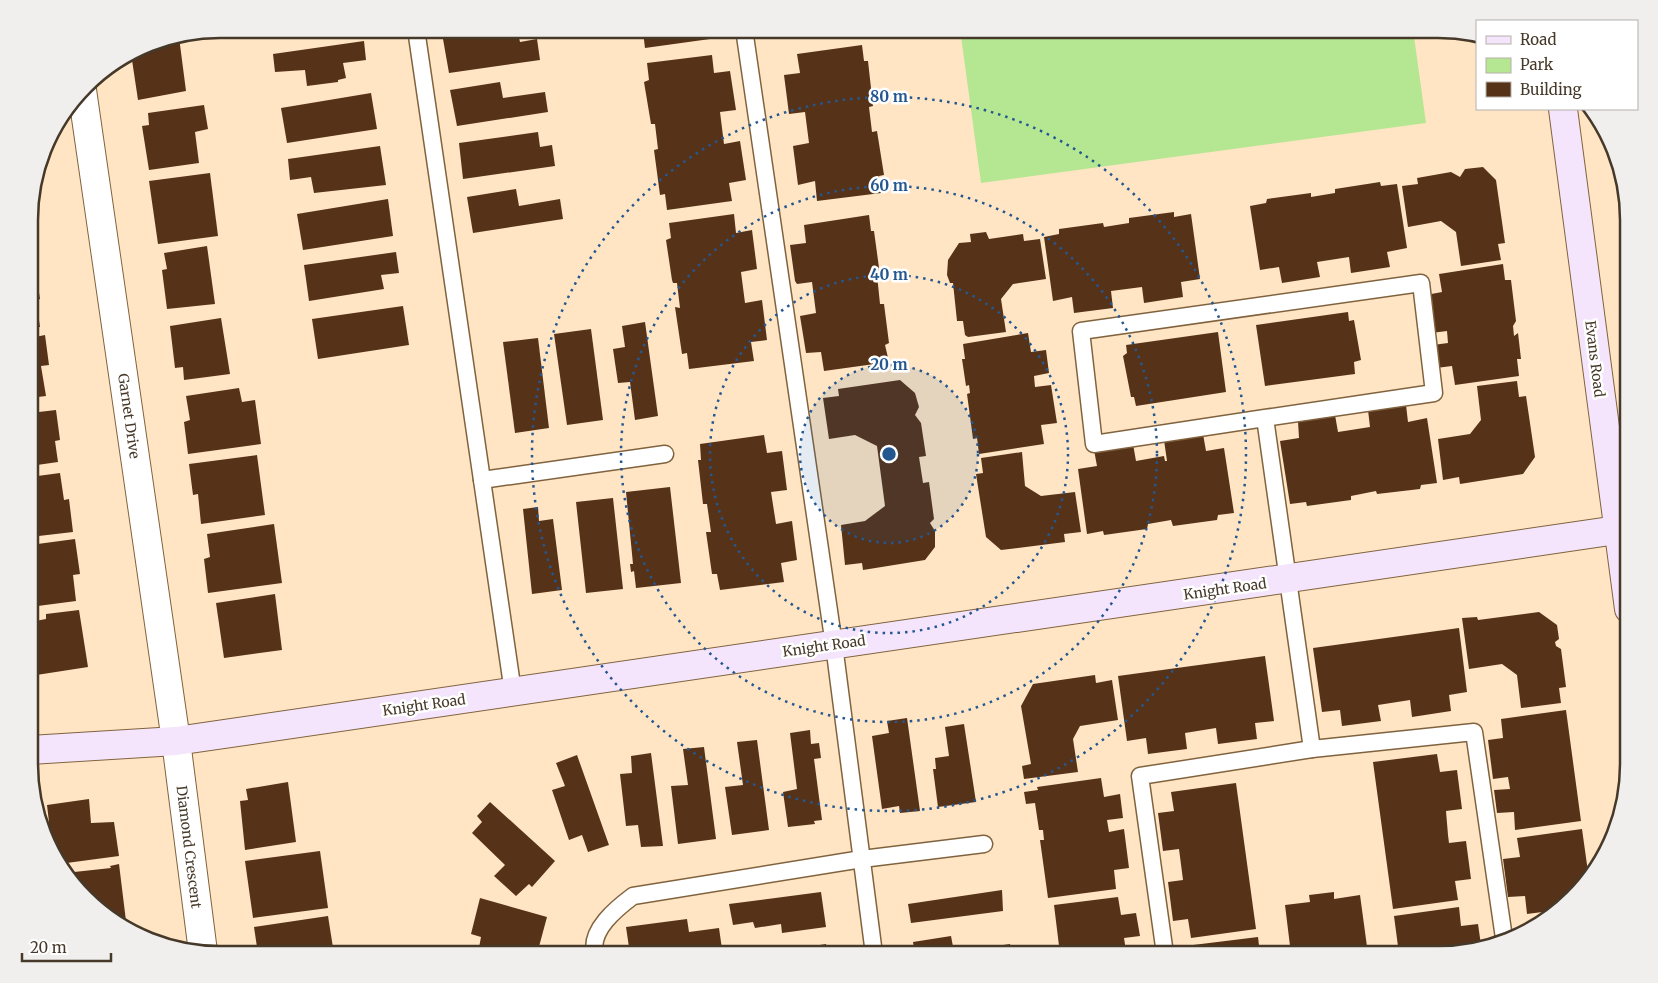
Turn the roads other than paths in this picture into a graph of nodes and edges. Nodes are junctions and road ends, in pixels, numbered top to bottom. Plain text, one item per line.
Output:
1 (417, 38) edge
2 (745, 38) edge
3 (83, 99) edge
4 (1563, 110) edge
5 (1265, 418) junction
6 (665, 454) dead end
7 (482, 480) junction
8 (1617, 530) junction
9 (1620, 550) edge
10 (1287, 580) junction
11 (834, 645) junction
12 (514, 692) junction
13 (176, 741) junction
14 (1312, 749) junction
15 (38, 750) edge
16 (984, 844) dead end
17 (862, 859) junction
18 (1503, 934) edge
19 (202, 945) edge
20 (595, 946) edge
21 (873, 946) edge
22 (1164, 946) edge

1 - 7 lane
2 - 11 lane
3 - 13 street, Garnet Drive
4 - 8 street, Evans Road
5 - 5 lane
5 - 10 lane
6 - 7 lane
7 - 12 lane
8 - 9 street, Evans Road
8 - 10 street, Knight Road
10 - 11 street, Knight Road
10 - 14 lane
11 - 12 street, Knight Road
11 - 17 lane
12 - 13 street, Knight Road
13 - 15 street, Knight Road
13 - 19 street, Diamond Crescent
14 - 18 lane
14 - 22 lane
16 - 17 lane
17 - 20 lane
17 - 21 lane

